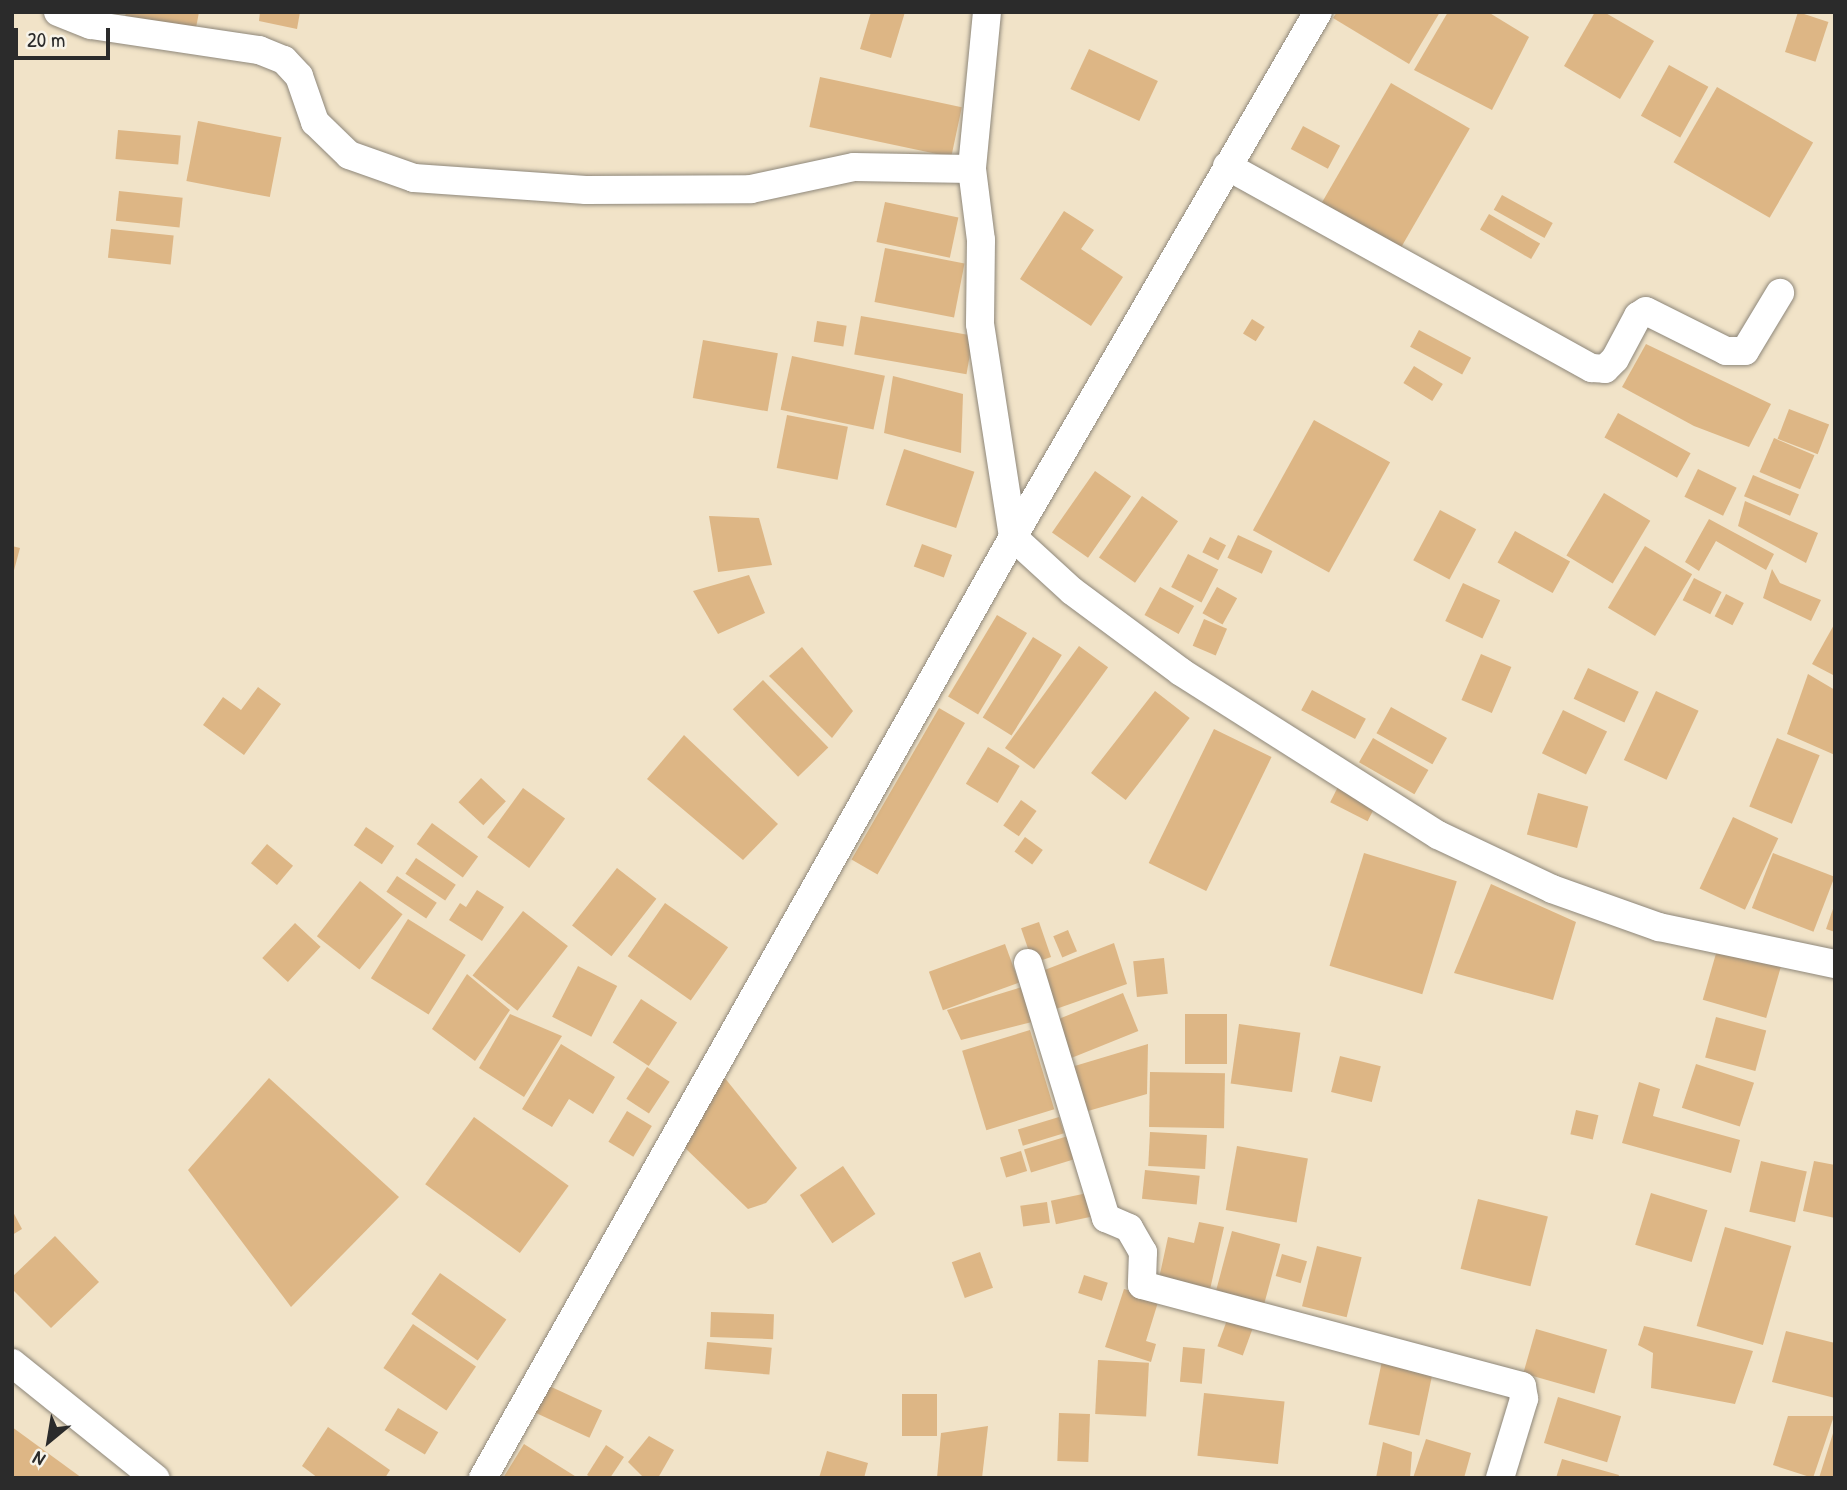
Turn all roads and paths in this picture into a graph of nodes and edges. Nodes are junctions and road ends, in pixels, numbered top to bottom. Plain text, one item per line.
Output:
1 (58, 12) edge
2 (987, 12) edge
3 (1318, 12) edge
4 (1227, 166) junction
5 (972, 169) junction
6 (1780, 293) dead end
7 (1013, 537) junction
8 (1028, 963) dead end
9 (1835, 964) edge
10 (12, 1363) edge
11 (155, 1478) edge
12 (483, 1478) edge
13 (1500, 1478) edge

1 - 5 street
2 - 5 street
3 - 4 street
4 - 6 street
4 - 7 street
5 - 7 street
7 - 9 street
7 - 12 street
8 - 13 street
10 - 11 street

